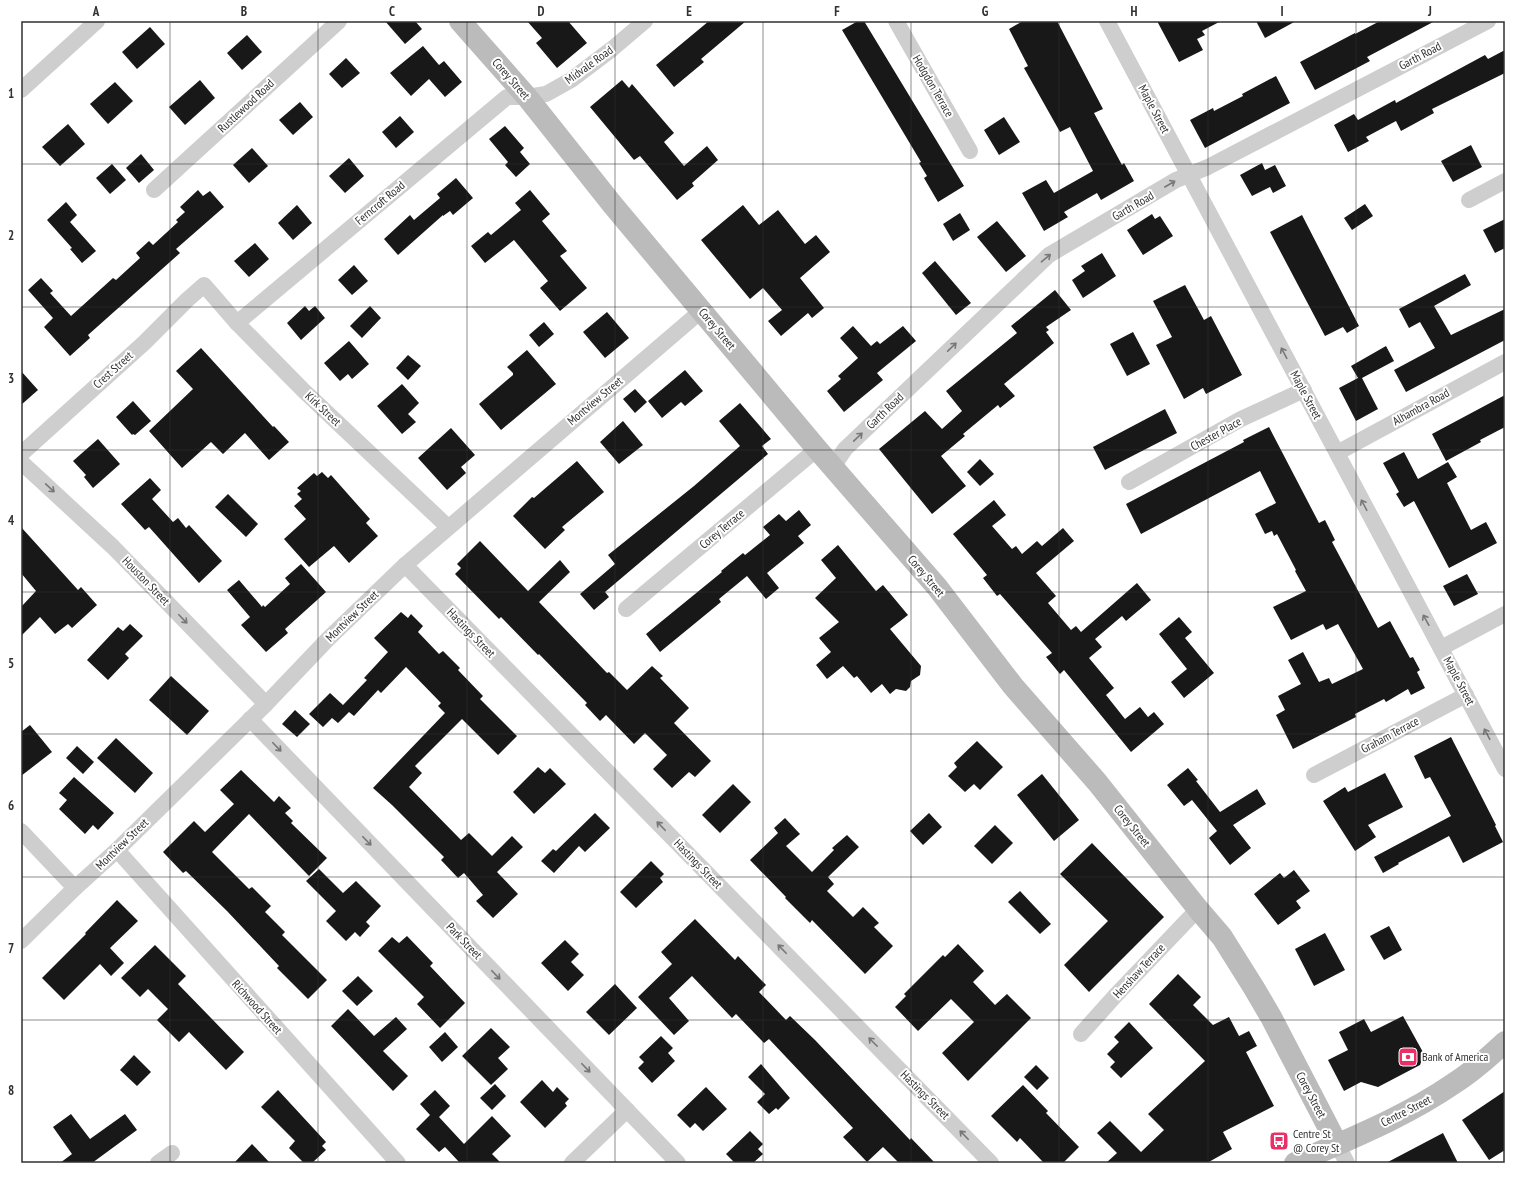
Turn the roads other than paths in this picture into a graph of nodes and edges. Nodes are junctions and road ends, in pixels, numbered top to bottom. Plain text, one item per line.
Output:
1 (97, 21) edge
2 (339, 21) edge
3 (460, 21) edge
4 (645, 21) edge
5 (896, 21) edge
6 (1107, 21) edge
7 (1488, 21) edge
8 (21, 90) edge
9 (527, 97) junction
10 (970, 151) dead end
11 (1189, 174) junction
12 (1505, 180) edge
13 (154, 190) dead end
14 (1469, 200) dead end
15 (204, 285) joint
16 (701, 311) junction
17 (237, 322) junction
18 (1505, 362) edge
19 (1304, 390) junction
20 (817, 449) junction
21 (1337, 453) junction
22 (21, 454) edge
23 (21, 462) edge
24 (833, 467) junction
25 (1129, 482) dead end
26 (448, 527) junction
27 (405, 565) junction
28 (626, 609) dead end
29 (1505, 614) edge
30 (1441, 648) junction
31 (1466, 695) junction
32 (266, 704) junction
33 (250, 719) junction
34 (1505, 769) edge
35 (1314, 775) dead end
36 (21, 831) edge
37 (117, 850) junction
38 (75, 888) junction
39 (1198, 909) junction
40 (21, 941) edge
41 (1081, 1034) dead end
42 (1505, 1042) edge
43 (627, 1110) junction
44 (172, 1153) dead end
45 (1342, 1154) edge
46 (158, 1163) edge
47 (398, 1163) edge
48 (572, 1163) edge
49 (678, 1163) edge
50 (991, 1163) edge
51 (1296, 1163) edge

1 - 8 street
2 - 13 street, Rustlewood Road
3 - 9 street, Corey Street
4 - 9 street, Midvale Road
5 - 10 street, Hodgdon Terrace
6 - 11 street, Maple Street
7 - 11 street, Garth Road
9 - 16 street, Corey Street
9 - 17 street, Ferncroft Road
19 -> 11 street, Maple Street
24 -> 11 street, Garth Road
12 - 14 street
15 - 17 street, Kirk Street
15 - 22 street, Crest Street
16 - 20 street, Corey Street
16 - 26 street, Montview Street
17 - 26 street, Kirk Street
18 - 21 street, Alhambra Road
19 - 21 street, Maple Street
19 - 25 street, Chester Place
20 - 24 street, Corey Street
20 - 28 street, Corey Terrace
30 -> 21 street, Maple Street
23 -> 32 street, Houston Street
24 - 39 street, Corey Street
26 - 27 street, Montview Street
27 - 32 street, Montview Street
50 -> 27 street, Hastings Street
29 - 30 street
30 - 31 street, Maple Street
34 -> 31 street, Maple Street
31 - 35 street, Graham Terrace
32 - 33 street, Montview Street
33 - 37 street, Montview Street
33 -> 43 street, Park Street
36 - 38 street
37 - 38 street, Montview Street
37 - 47 street, Richwood Street
38 - 40 street, Montview Street
39 - 41 street, Henshaw Terrace
39 - 45 street, Corey Street
42 - 45 street, Centre Street
43 - 48 street
43 - 49 street, Park Street
44 - 46 street
45 - 51 street, Centre Street

